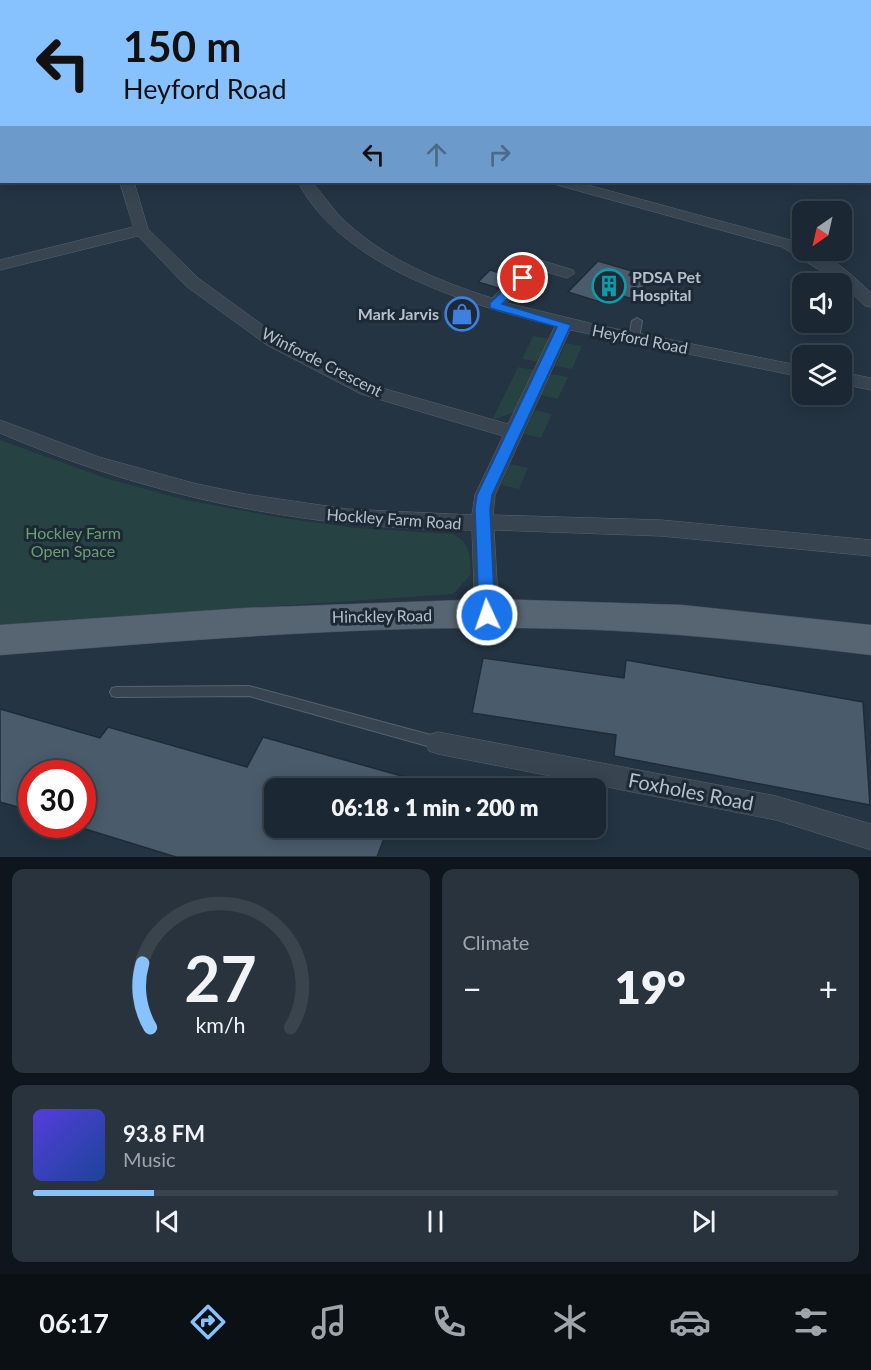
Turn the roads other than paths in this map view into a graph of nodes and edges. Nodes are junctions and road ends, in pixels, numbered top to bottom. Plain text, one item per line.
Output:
1 (127, 183) edge
2 (306, 183) edge
3 (566, 183) edge
4 (141, 230) junction
5 (792, 241) edge
6 (788, 244) junction
7 (0, 265) edge
8 (567, 273) dead end
9 (871, 302) edge
10 (494, 306) junction
11 (564, 325) junction
12 (792, 369) edge
13 (852, 380) edge
14 (871, 384) edge
15 (0, 426) edge
16 (513, 432) junction
17 (483, 524) junction
18 (871, 548) edge
19 (487, 615) junction
20 (0, 640) edge
21 (871, 640) edge
22 (117, 692) dead end
23 (438, 743) joint
24 (871, 837) edge

1 - 4 street, Winforde Crescent
2 - 10 street, Heyford Road
3 - 6 street
4 - 7 street
4 - 16 street, Winforde Crescent
5 - 6 street
6 - 9 street
8 - 10 street
10 - 11 street, Heyford Road
11 - 12 street, Heyford Road
11 - 16 street
13 - 14 street
15 - 17 street, Hockley Farm Road
16 - 17 street
17 - 18 street, Hockley Farm Road
17 - 19 street
19 - 20 main road, Hinckley Road
19 - 21 main road, Hinckley Road
22 - 23 lane
23 - 24 street, Foxholes Road

